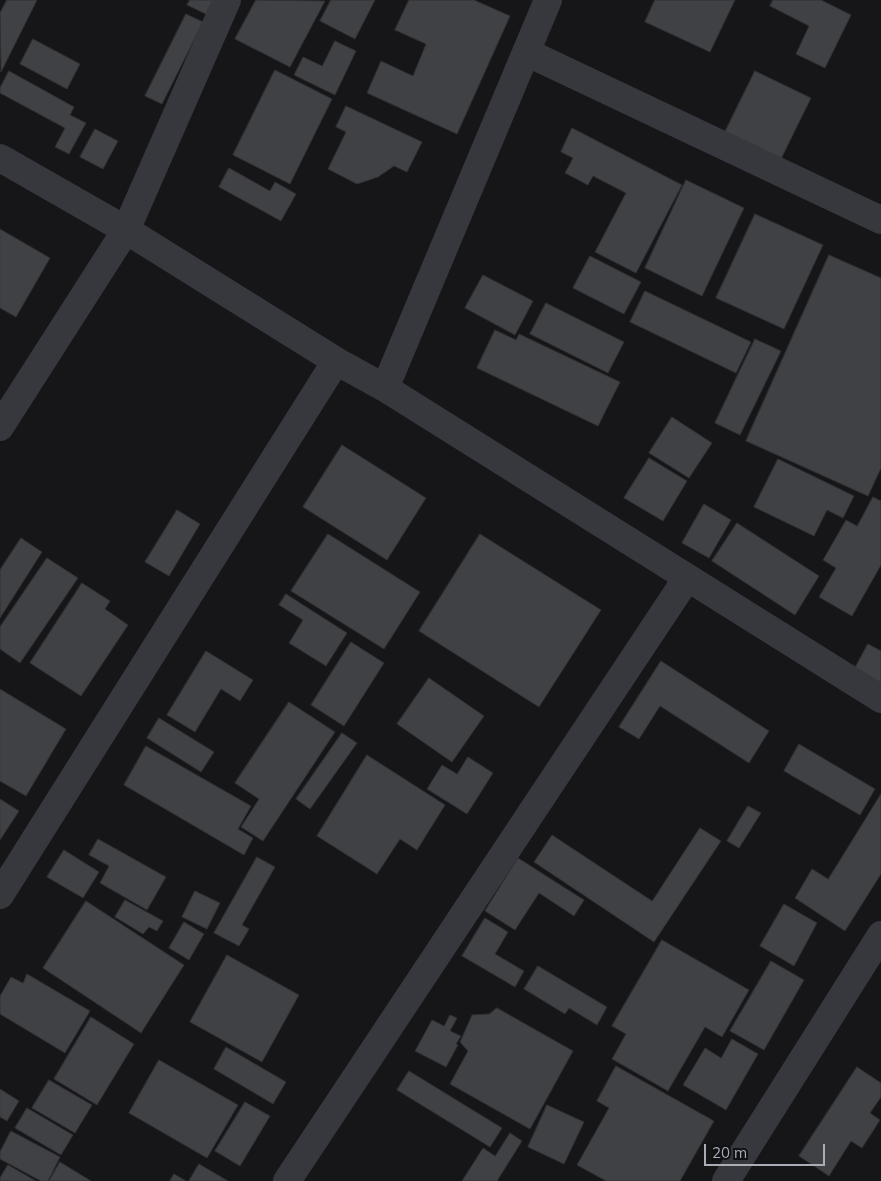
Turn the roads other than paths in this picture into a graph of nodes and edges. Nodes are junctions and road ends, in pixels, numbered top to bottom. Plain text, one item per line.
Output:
1 (227, 0) edge
2 (548, 0) edge
3 (526, 52) junction
4 (0, 158) edge
5 (881, 220) edge
6 (126, 230) junction
7 (336, 360) junction
8 (385, 388) junction
9 (0, 427) edge
10 (687, 578) junction
11 (881, 699) edge
12 (0, 895) edge
13 (881, 935) edge
14 (287, 1181) edge
15 (726, 1181) edge

1 - 6 street
2 - 3 street
3 - 5 street
3 - 8 street
4 - 6 street
6 - 7 street
6 - 9 street
7 - 8 street
7 - 12 street
8 - 10 street
10 - 11 street
10 - 14 street
13 - 15 street

